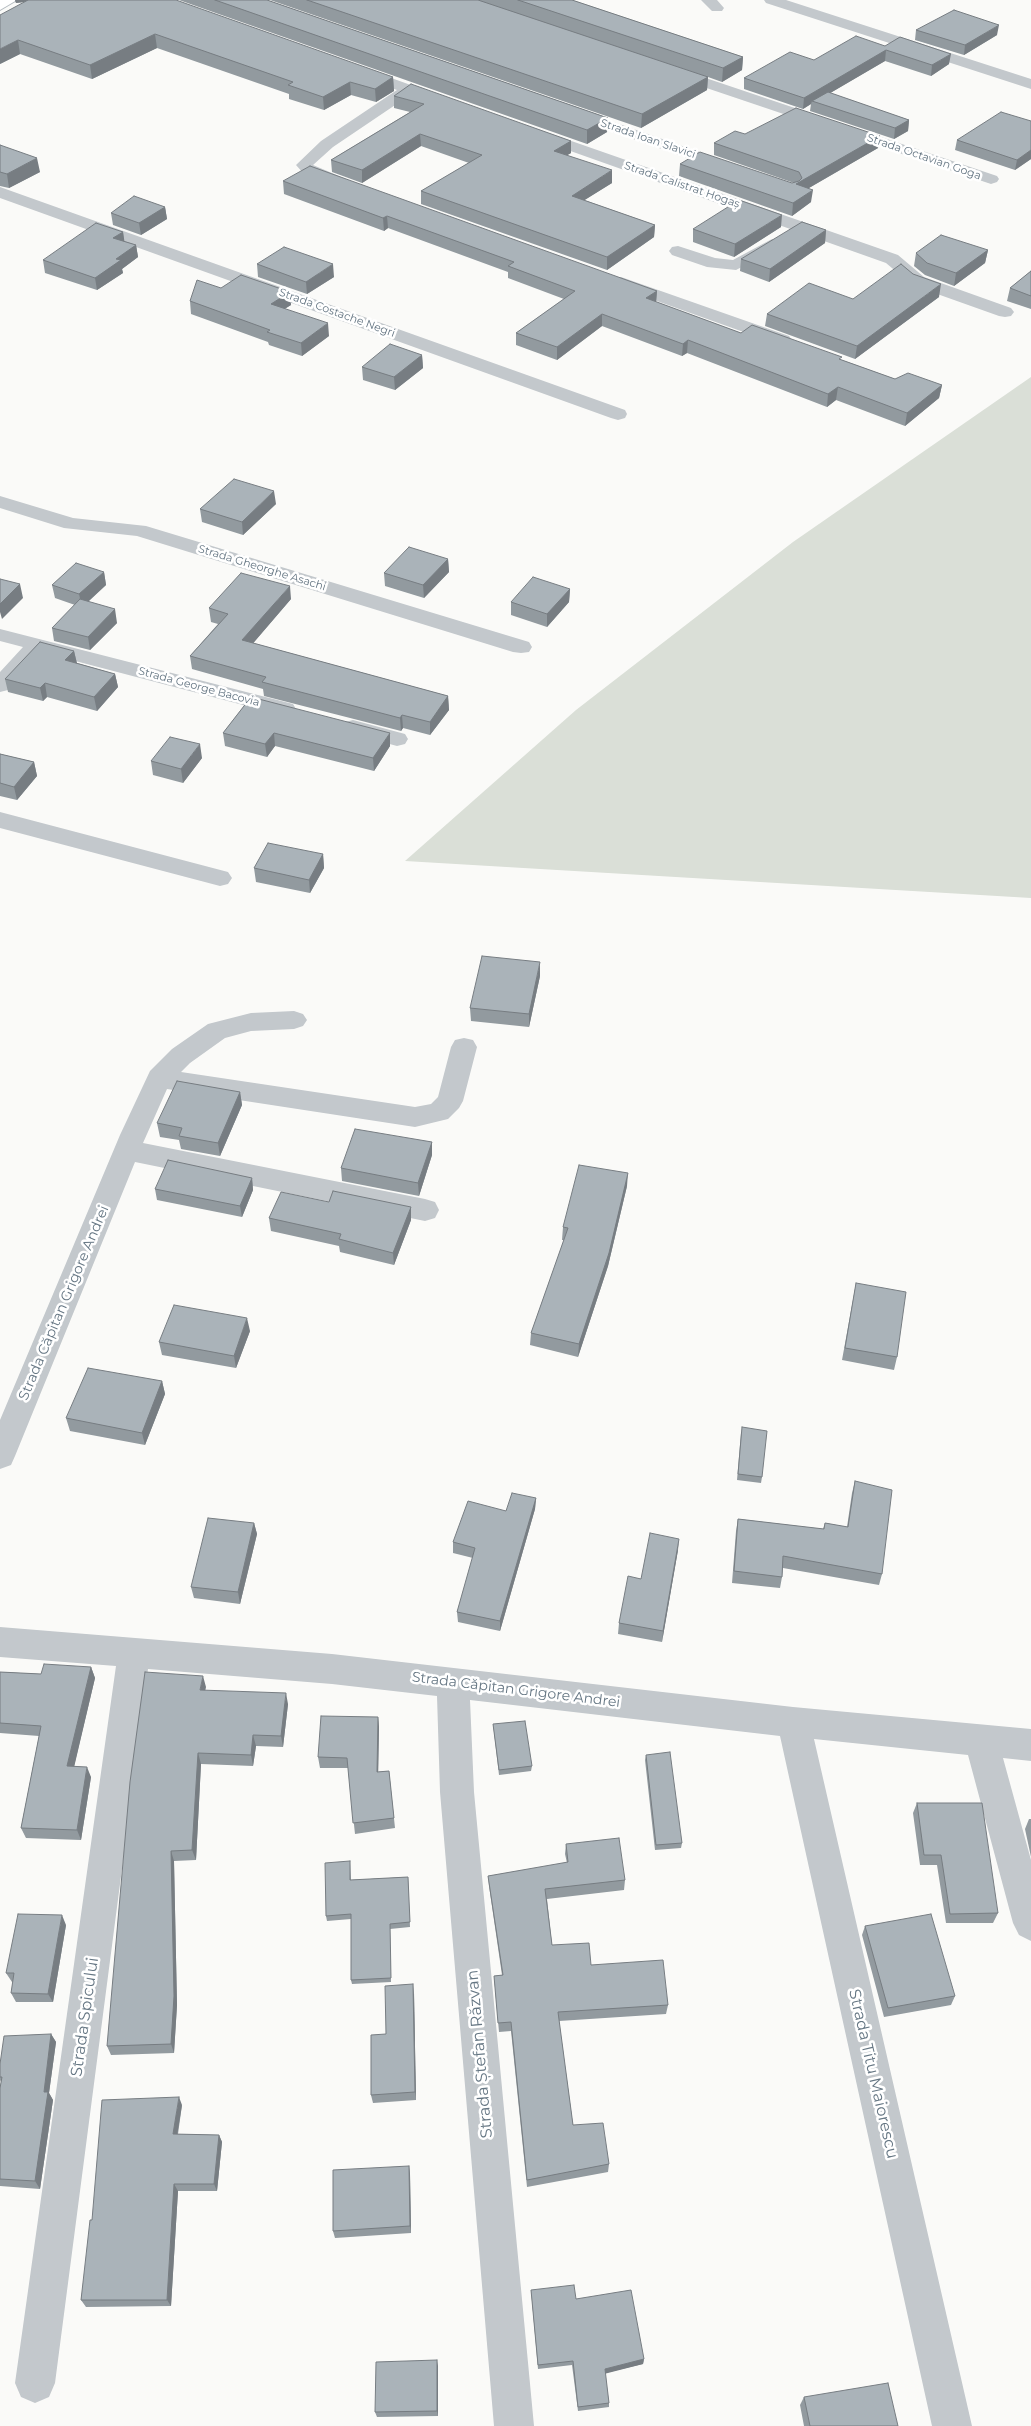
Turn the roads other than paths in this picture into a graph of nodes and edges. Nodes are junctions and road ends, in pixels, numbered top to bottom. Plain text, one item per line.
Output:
1 (10, 0) edge
2 (771, 0) edge
3 (0, 6) edge
4 (344, 66) edge
5 (655, 66) edge
6 (1031, 84) edge
7 (409, 90) junction
8 (455, 106) edge
9 (558, 108) edge
10 (520, 128) edge
11 (744, 173) edge
12 (991, 179) dead end
13 (355, 187) edge
14 (0, 192) edge
15 (798, 226) junction
16 (678, 251) dead end
17 (601, 275) edge
18 (1005, 312) dead end
19 (795, 345) edge
20 (618, 414) dead end
21 (0, 502) edge
22 (0, 635) edge
23 (37, 645) junction
24 (521, 647) dead end
25 (0, 685) edge
26 (302, 714) edge
27 (331, 721) edge
28 (397, 739) dead end
29 (0, 820) edge
30 (220, 878) dead end
31 (294, 1020) dead end
32 (464, 1047) dead end
33 (159, 1078) junction
34 (128, 1150) junction
35 (425, 1210) dead end
36 (0, 1456) edge
37 (0, 1642) edge
38 (134, 1652) junction
39 (453, 1682) junction
40 (793, 1722) junction
41 (981, 1740) junction
42 (1031, 1744) edge
43 (1031, 1923) edge
44 (35, 2383) dead end
45 (514, 2426) edge
46 (952, 2426) edge

1 - 3 main road
2 - 6 street
4 - 7 street
5 - 12 street, Strada Octavian Goga
7 - 8 street
7 - 13 street
9 - 11 street, Strada Ioan Slavici
10 - 15 street, Strada Calistrat Hogaș
14 - 20 street, Strada Costache Negri
15 - 16 street
15 - 18 street, Strada Calistrat Hogaș
17 - 19 street
21 - 24 street, Strada Gheorghe Asachi
22 - 23 street, Strada George Bacovia
23 - 25 street
23 - 26 street, Strada George Bacovia
27 - 28 street
29 - 30 street
31 - 33 street, Strada Căpitan Grigore Andrei
32 - 33 street
33 - 34 street, Strada Căpitan Grigore Andrei
34 - 35 street
34 - 36 street, Strada Căpitan Grigore Andrei
37 - 38 street, Strada Căpitan Grigore Andrei
38 - 39 street, Strada Căpitan Grigore Andrei
38 - 44 street, Strada Spicului
39 - 40 street, Strada Căpitan Grigore Andrei
39 - 45 street, Strada Ștefan Răzvan
40 - 41 street, Strada Căpitan Grigore Andrei
40 - 46 street, Strada Titu Maiorescu
41 - 42 street, Strada Căpitan Grigore Andrei
41 - 43 street

